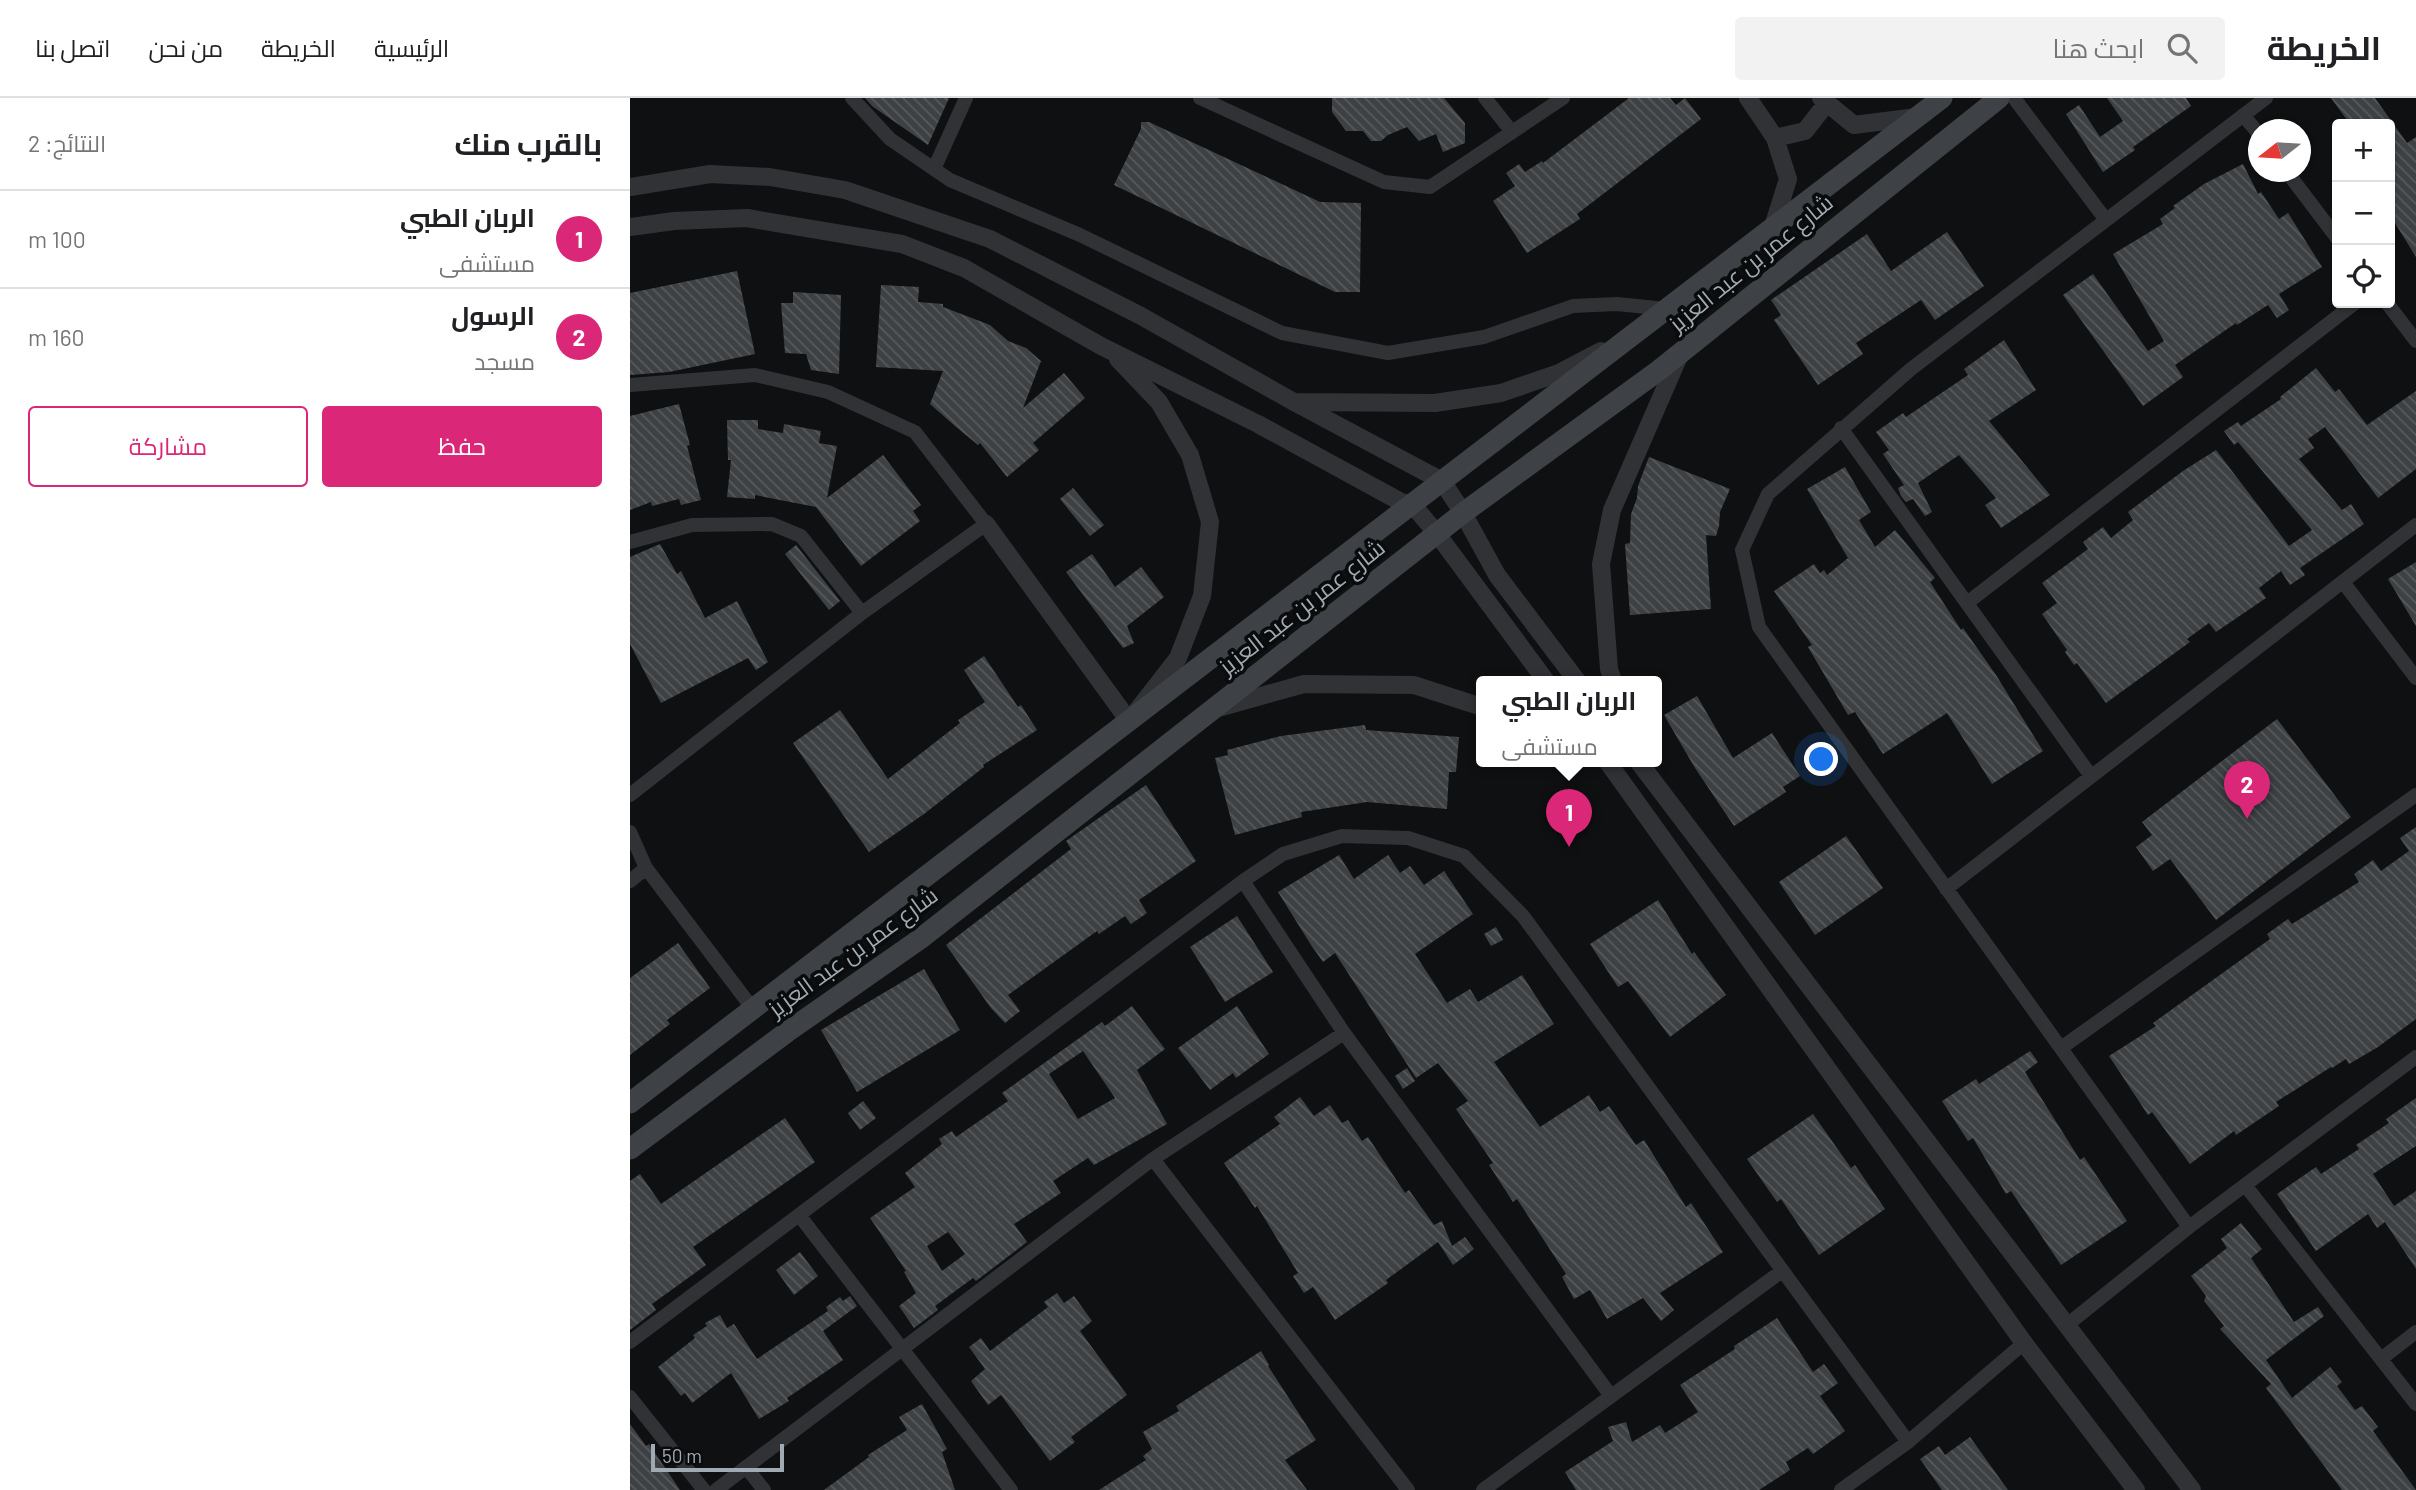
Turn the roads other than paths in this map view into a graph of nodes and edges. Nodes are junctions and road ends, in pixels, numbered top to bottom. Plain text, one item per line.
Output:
1 (852, 98) edge
2 (966, 98) edge
3 (1200, 98) edge
4 (1485, 98) edge
5 (1563, 98) edge
6 (1748, 98) edge
7 (1942, 98) edge
8 (1999, 98) edge
9 (2014, 98) edge
10 (2266, 98) edge
11 (1823, 101) edge
12 (2243, 115) junction
13 (1917, 117) junction
14 (2248, 121) edge
15 (1512, 132) junction
16 (1775, 138) junction
17 (934, 169) junction
18 (2295, 182) edge
19 (630, 187) edge
20 (2106, 220) junction
21 (630, 227) edge
22 (1773, 227) junction
23 (2332, 231) edge
24 (2349, 308) edge
25 (2391, 308) edge
26 (1666, 309) junction
27 (1632, 335) junction
28 (2416, 341) edge
29 (1101, 346) junction
30 (1681, 352) junction
31 (630, 385) edge
32 (1294, 402) junction
33 (1841, 428) junction
34 (1442, 481) junction
35 (1412, 504) junction
36 (1463, 513) junction
37 (986, 524) junction
38 (2416, 525) edge
39 (1438, 535) junction
40 (630, 542) edge
41 (2343, 582) junction
42 (1967, 603) junction
43 (862, 613) junction
44 (1542, 676) edge
45 (1573, 676) edge
46 (1611, 676) edge
47 (2416, 678) edge
48 (1476, 705) edge
49 (1214, 709) junction
50 (1129, 721) junction
51 (1611, 767) edge
52 (1643, 767) edge
53 (2091, 776) junction
54 (2416, 794) edge
55 (630, 795) edge
56 (630, 832) edge
57 (646, 868) junction
58 (630, 881) edge
59 (1243, 881) junction
60 (1946, 889) junction
61 (753, 1009) junction
62 (1344, 1033) junction
63 (2061, 1048) junction
64 (2416, 1056) edge
65 (630, 1103) edge
66 (630, 1149) edge
67 (1153, 1159) junction
68 (2245, 1185) junction
69 (799, 1215) junction
70 (2189, 1227) junction
71 (1782, 1270) junction
72 (2067, 1325) junction
73 (2416, 1332) edge
74 (630, 1342) edge
75 (2024, 1343) junction
76 (901, 1350) junction
77 (2381, 1359) junction
78 (1611, 1396) junction
79 (630, 1397) edge
80 (2416, 1404) edge
81 (1908, 1441) junction
82 (746, 1467) junction
83 (705, 1490) edge
84 (716, 1490) edge
85 (764, 1490) edge
86 (1011, 1490) edge
87 (1408, 1490) edge
88 (1483, 1490) edge
89 (1842, 1490) edge
90 (2136, 1490) edge
91 (2192, 1490) edge

1 - 17 street
2 - 17 street
3 - 15 street
4 - 15 street
5 - 15 street
6 - 16 street
7 - 13 main road, شارع عمر بن عبد العزيز
8 - 30 main road, شارع عمر بن عبد العزيز
9 - 20 street
10 - 12 street
11 - 13 street
11 - 16 street
12 - 14 street
12 - 20 street
13 - 22 main road, شارع عمر بن عبد العزيز
16 - 22 street
17 - 26 street
18 - 23 street
19 - 32 street
20 - 33 street
21 - 29 street
22 - 26 main road, شارع عمر بن عبد العزيز
24 - 42 street
25 - 28 street
26 - 27 main road, شارع عمر بن عبد العزيز
27 - 32 street
27 - 34 main road, شارع عمر بن عبد العزيز
29 - 35 street
29 - 50 street
30 - 36 main road, شارع عمر بن عبد العزيز
30 - 46 street
31 - 37 street
32 - 34 street
33 - 42 street
33 - 60 street
34 - 35 main road, شارع عمر بن عبد العزيز
34 - 36 street
35 - 39 street
35 - 50 main road, شارع عمر بن عبد العزيز
36 - 39 main road, شارع عمر بن عبد العزيز
36 - 45 street
37 - 43 street
37 - 50 street
38 - 41 street
39 - 44 street
39 - 49 main road, شارع عمر بن عبد العزيز
40 - 43 street
41 - 47 street
41 - 53 street
42 - 53 street
43 - 55 street
48 - 49 street
49 - 66 main road, شارع عمر بن عبد العزيز
50 - 61 main road, شارع عمر بن عبد العزيز
51 - 75 street
52 - 72 street
53 - 60 street
54 - 63 street
56 - 57 street
57 - 58 street
57 - 61 street
59 - 62 street
59 - 69 street
59 - 71 street
60 - 63 street
61 - 65 main road, شارع عمر بن عبد العزيز
62 - 67 street
62 - 78 street
63 - 70 street
64 - 68 street
67 - 76 street
67 - 87 street
68 - 70 street
68 - 77 street
69 - 74 street
69 - 76 street
70 - 72 street
71 - 78 street
71 - 81 street
72 - 91 street
73 - 77 street
75 - 81 street
75 - 90 street
76 - 82 street
76 - 86 street
77 - 80 street
78 - 88 street
79 - 83 street
81 - 89 street
82 - 84 street
82 - 85 street

